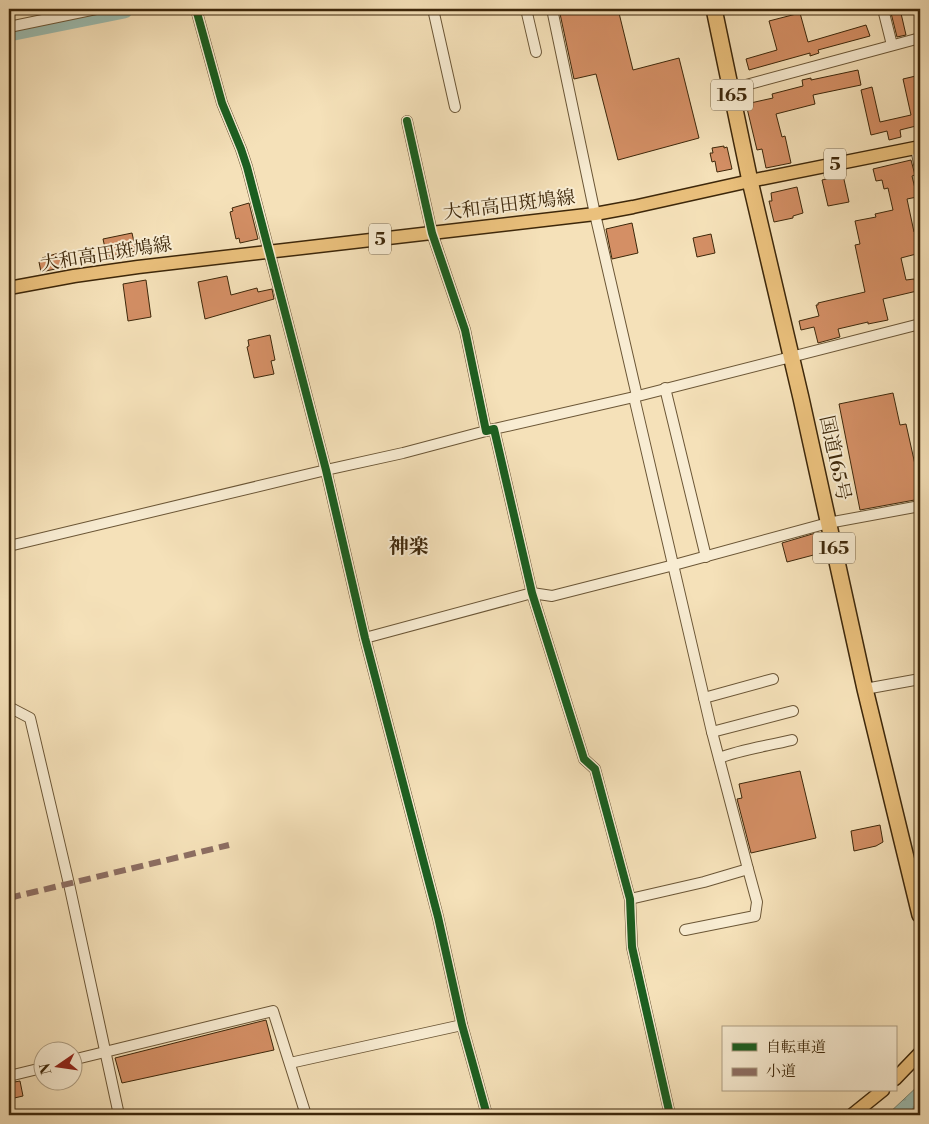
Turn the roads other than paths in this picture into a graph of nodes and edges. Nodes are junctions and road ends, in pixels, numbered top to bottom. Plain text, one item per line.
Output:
1 (96, 9) edge
2 (196, 9) edge
3 (432, 9) edge
4 (526, 9) edge
5 (552, 9) edge
6 (714, 9) edge
7 (883, 9) edge
8 (9, 27) edge
9 (920, 38) edge
10 (892, 45) junction
11 (536, 52) dead end
12 (731, 89) junction
13 (455, 107) dead end
14 (407, 121) dead end
15 (918, 148) edge
16 (920, 169) edge
17 (750, 181) junction
18 (594, 214) junction
19 (432, 233) junction
20 (269, 251) junction
21 (9, 288) edge
22 (920, 324) edge
23 (791, 356) junction
24 (665, 388) junction
25 (636, 396) junction
26 (490, 430) junction
27 (326, 470) junction
28 (920, 506) edge
29 (828, 524) junction
30 (9, 546) edge
31 (706, 557) junction
32 (674, 565) junction
33 (532, 593) junction
34 (365, 638) junction
35 (773, 679) dead end
36 (920, 679) edge
37 (865, 689) junction
38 (704, 698) junction
39 (9, 707) edge
40 (793, 711) dead end
41 (712, 732) junction
42 (792, 740) dead end
43 (719, 758) junction
44 (748, 869) junction
45 (915, 872) edge
46 (630, 898) junction
47 (920, 916) edge
48 (685, 930) dead end
49 (462, 1025) junction
50 (105, 1053) junction
51 (920, 1053) edge
52 (82, 1058) edge
53 (290, 1063) junction
54 (32, 1070) edge
55 (9, 1076) edge
56 (896, 1078) edge
57 (881, 1092) edge
58 (119, 1115) edge
59 (306, 1115) edge
60 (487, 1115) edge
61 (670, 1115) edge
62 (852, 1115) edge

1 - 8 street
2 - 20 street
3 - 13 street
4 - 11 street
5 - 18 street
6 - 12 highway, 国道165号 / 165
7 - 10 street
9 - 10 street
10 - 12 street
12 - 17 highway, 国道165号 / 165
14 - 19 street
15 - 16 street
15 - 17 main road, 大和高田斑鳩線 / 5
17 - 18 main road, 大和高田斑鳩線 / 5
17 - 23 highway, 国道165号 / 165
18 - 19 main road, 大和高田斑鳩線 / 5
18 - 25 street
19 - 20 main road, 大和高田斑鳩線 / 5
19 - 26 street
20 - 21 main road, 大和高田斑鳩線 / 5
20 - 27 street
22 - 23 street
23 - 24 street
23 - 29 highway, 国道165号 / 165
24 - 25 street
24 - 31 street
25 - 26 street
25 - 32 street
26 - 27 street
26 - 33 street
27 - 30 street
27 - 34 street
28 - 29 street
29 - 31 street
29 - 37 highway, 国道165号 / 165
31 - 32 street
32 - 33 street
32 - 38 street
33 - 34 street
33 - 46 street
34 - 49 street
35 - 38 street
36 - 37 street
37 - 45 highway, 国道165号 / 165
38 - 41 street
39 - 50 street
40 - 41 street
41 - 43 street
42 - 43 street
43 - 44 street
44 - 46 street
44 - 48 street
45 - 47 highway, 国道165号 / 165
46 - 61 street
49 - 53 street
49 - 60 street
50 - 52 street
50 - 53 street
50 - 58 street
51 - 56 main road
53 - 59 street
54 - 55 street
57 - 62 main road

